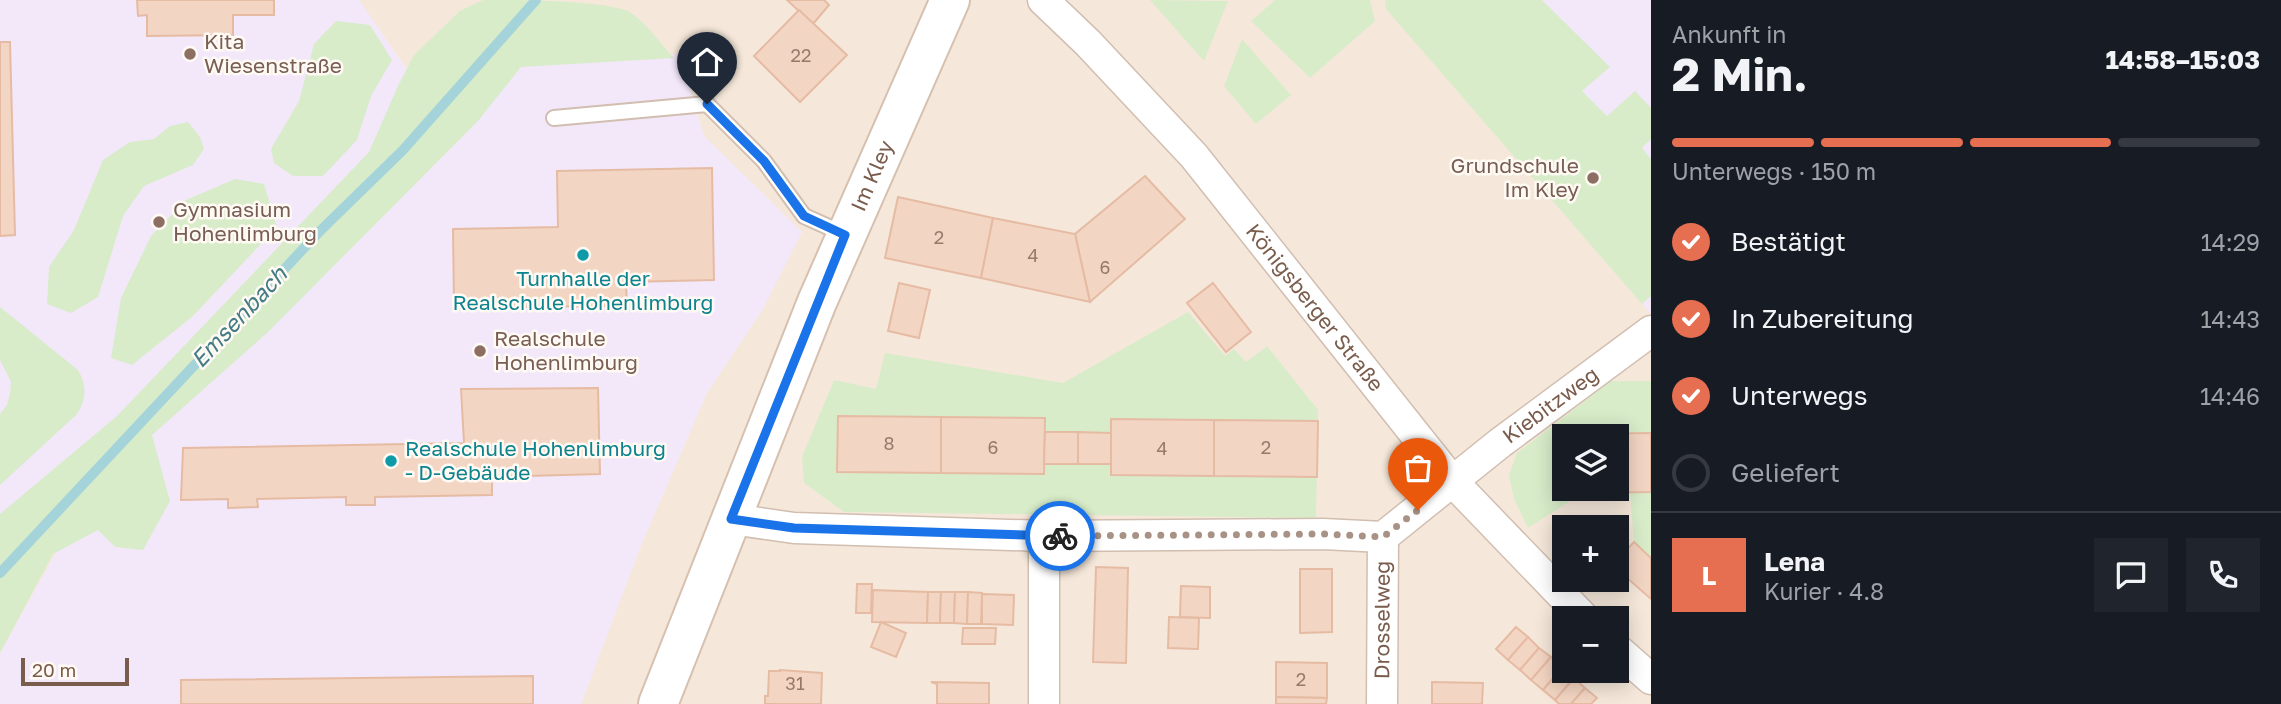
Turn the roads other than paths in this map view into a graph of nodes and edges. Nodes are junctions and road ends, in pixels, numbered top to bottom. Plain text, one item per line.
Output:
1 (950, 0) edge
2 (1043, 0) edge
3 (554, 118) dead end
4 (845, 235) junction
5 (1651, 331) edge
6 (1453, 482) junction
7 (731, 519) junction
8 (1044, 536) junction
9 (1383, 537) junction
10 (1572, 606) edge
11 (1629, 659) edge
12 (1651, 678) edge
13 (658, 704) edge
14 (1044, 704) edge
15 (1382, 704) edge

1 - 4 street, Im Kley
2 - 6 street, Königsberger Straße
3 - 4 lane
4 - 7 street, Im Kley
5 - 6 street, Kiebitzweg
6 - 9 street, Kiebitzweg
6 - 10 street, Königsberger Straße
7 - 8 street
7 - 13 street, Im Kley
8 - 9 street
8 - 14 street
9 - 15 street, Drosselweg
11 - 12 street

